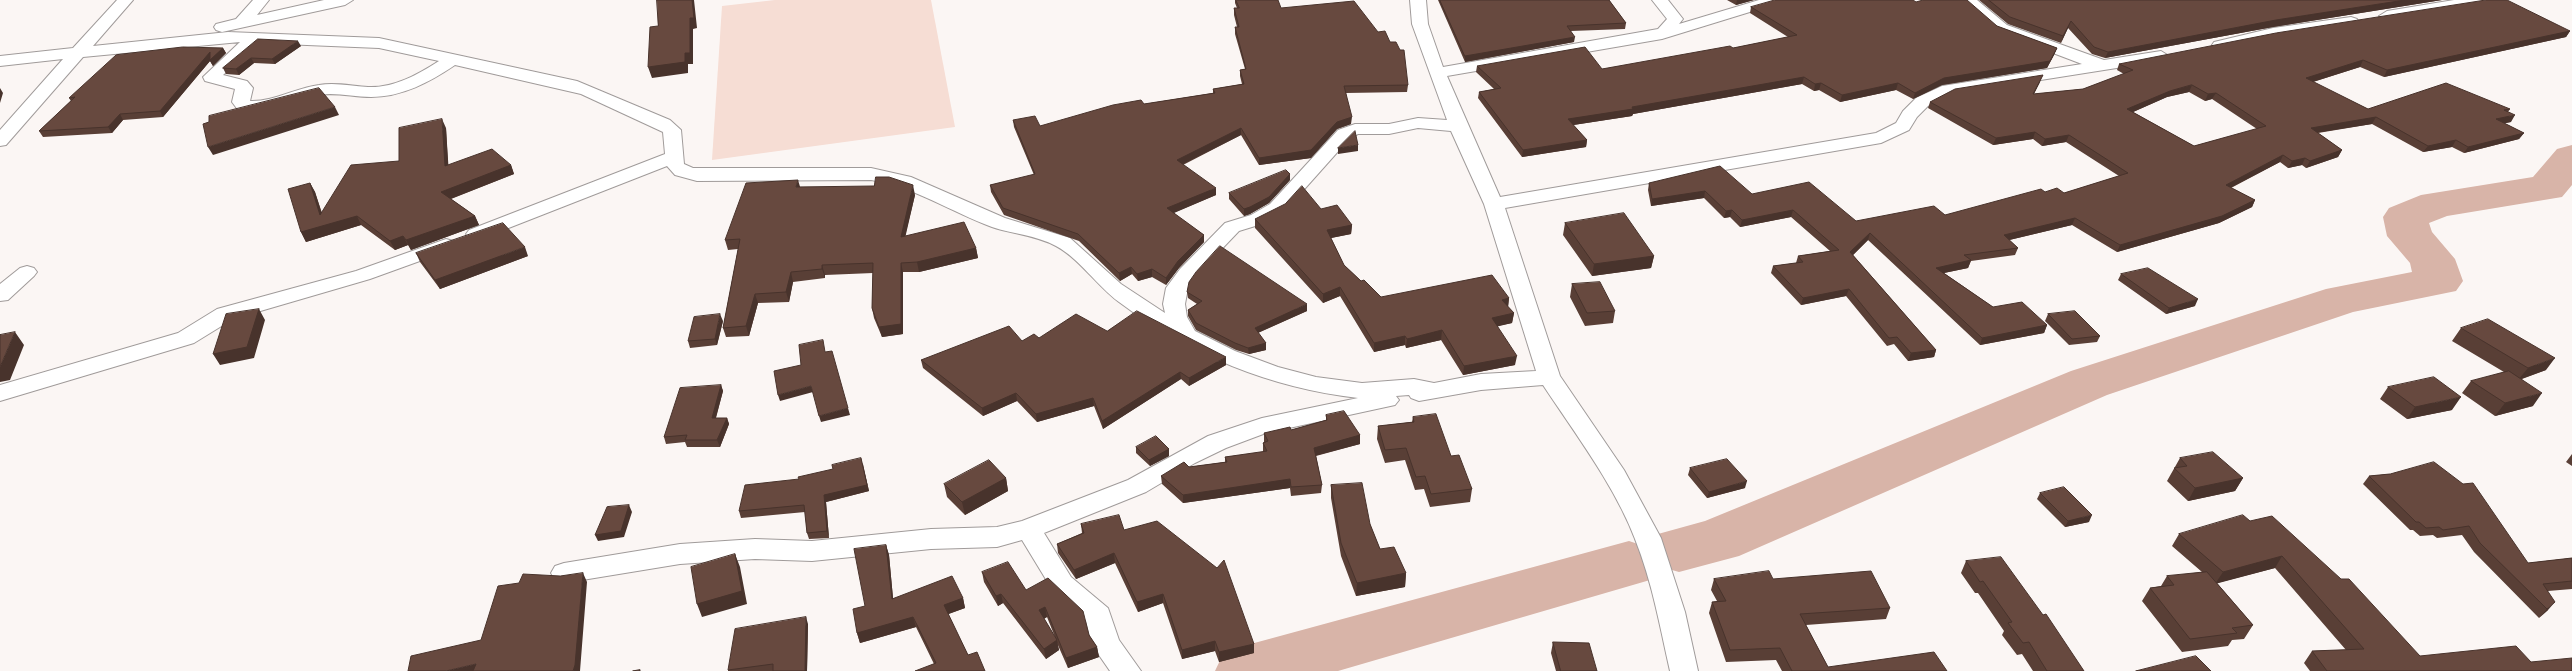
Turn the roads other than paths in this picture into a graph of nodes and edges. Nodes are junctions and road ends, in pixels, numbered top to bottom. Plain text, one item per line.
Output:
1 (125, 0) edge
2 (261, 0) edge
3 (345, 0) edge
4 (1418, 0) edge
5 (1660, 0) edge
6 (1774, 0) edge
7 (1968, 0) edge
8 (2482, 0) edge
9 (241, 23) junction
10 (1662, 34) junction
11 (256, 37) junction
12 (139, 45) junction
13 (2202, 49) edge
14 (80, 51) junction
15 (2174, 54) edge
16 (454, 58) junction
17 (0, 61) edge
18 (2103, 66) junction
19 (1437, 73) junction
20 (1458, 126) junction
21 (0, 141) edge
22 (674, 156) junction
23 (1494, 204) junction
24 (28, 272) dead end
25 (0, 295) edge
26 (1186, 334) junction
27 (1549, 377) junction
28 (1432, 390) junction
29 (0, 393) edge
30 (1028, 529) junction
31 (564, 573) dead end
32 (1127, 671) edge
33 (1684, 671) edge

1 - 14 street
2 - 9 street
3 - 9 street
4 - 19 street
5 - 10 street
6 - 10 street
7 - 18 street
8 - 13 street
9 - 12 street
10 - 19 street
11 - 12 street
11 - 16 street
11 - 16 street
12 - 14 street
14 - 17 street
14 - 21 street
15 - 18 street
16 - 22 street
18 - 23 street
19 - 20 street
20 - 23 street
20 - 26 street
22 - 26 street
22 - 29 street
23 - 27 street
24 - 25 street
26 - 28 street
27 - 28 street
27 - 33 street
28 - 30 street
30 - 31 street
30 - 32 street

